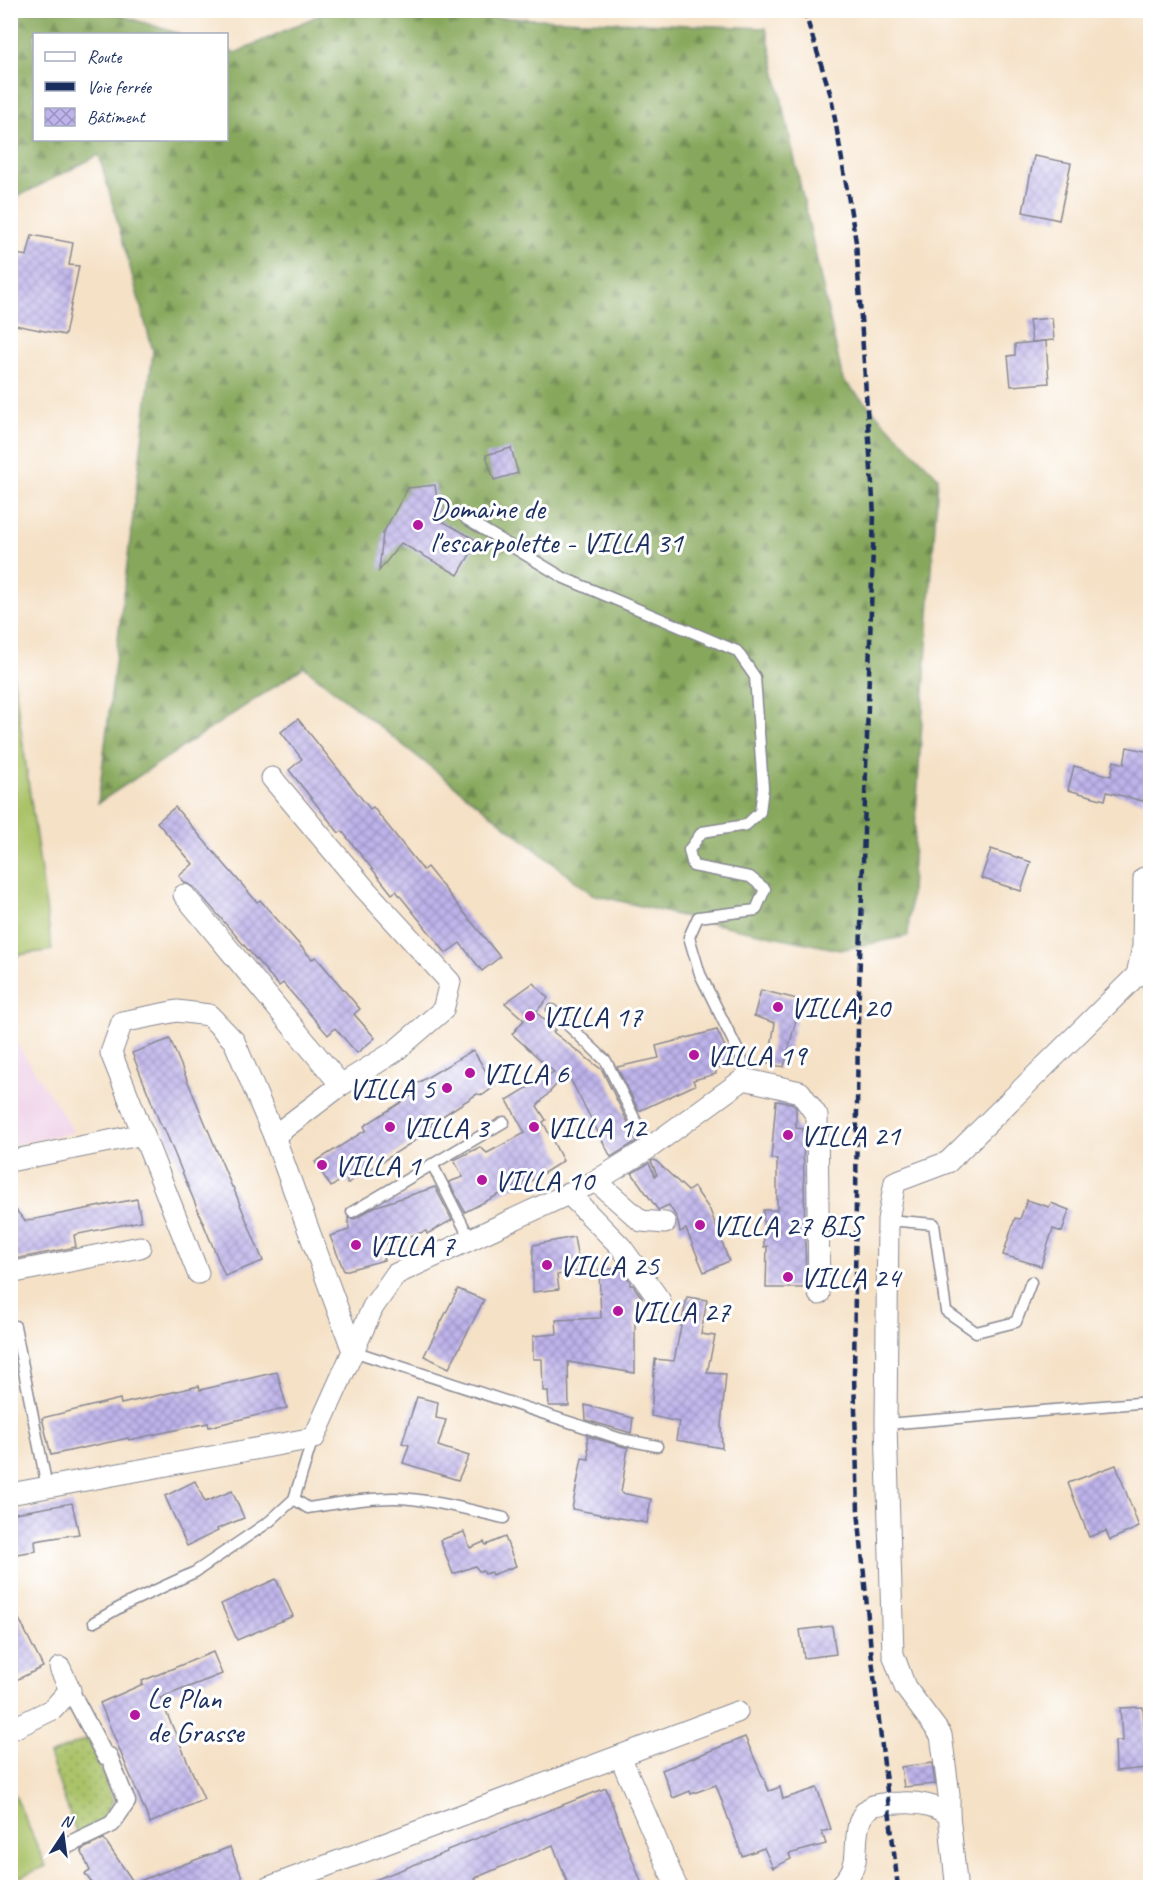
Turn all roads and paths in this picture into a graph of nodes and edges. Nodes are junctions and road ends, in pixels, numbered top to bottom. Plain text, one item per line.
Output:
1 (466, 519) dead end
2 (272, 778) dead end
3 (1143, 878) dead end
4 (184, 895) dead end
5 (552, 1010) dead end
6 (744, 1079) junction
7 (341, 1085) junction
8 (504, 1122) dead end
9 (144, 1134) junction
10 (274, 1136) junction
11 (649, 1148) junction
12 (10, 1161) edge
13 (432, 1164) junction
14 (596, 1181) junction
15 (568, 1193) junction
16 (352, 1212) dead end
17 (888, 1220) junction
18 (665, 1223) dead end
19 (470, 1239) junction
20 (140, 1246) dead end
21 (10, 1273) edge
22 (198, 1273) dead end
23 (1031, 1282) dead end
24 (819, 1294) dead end
25 (660, 1301) dead end
26 (10, 1327) edge
27 (353, 1351) junction
28 (1150, 1402) edge
29 (886, 1424) junction
30 (314, 1438) junction
31 (657, 1446) dead end
32 (47, 1487) junction
33 (10, 1494) edge
34 (294, 1499) junction
35 (504, 1518) dead end
36 (94, 1622) dead end
37 (60, 1668) dead end
38 (70, 1690) junction
39 (737, 1712) dead end
40 (10, 1730) edge
41 (620, 1756) junction
42 (949, 1815) junction
43 (68, 1845) dead end
44 (267, 1887) edge
45 (677, 1887) edge
46 (838, 1887) edge
47 (955, 1887) edge

1 - 6 lane
2 - 7 street
3 - 17 street
4 - 7 street
5 - 11 lane
6 - 11 street
6 - 24 street
7 - 10 street
8 - 13 lane
9 - 10 street
9 - 12 street
9 - 22 street
10 - 27 street
11 - 14 street
13 - 16 lane
13 - 19 lane
14 - 15 street
14 - 18 street
15 - 19 street
15 - 25 street
17 - 23 lane
17 - 29 street
19 - 27 street
20 - 21 street
26 - 32 lane
27 - 30 street
27 - 31 lane
28 - 29 lane
29 - 42 street
30 - 32 street
30 - 34 lane
32 - 33 street
34 - 35 lane
34 - 36 lane
37 - 38 street
38 - 40 street
38 - 43 street
39 - 41 street
41 - 44 street
41 - 45 street
42 - 46 street
42 - 47 street

